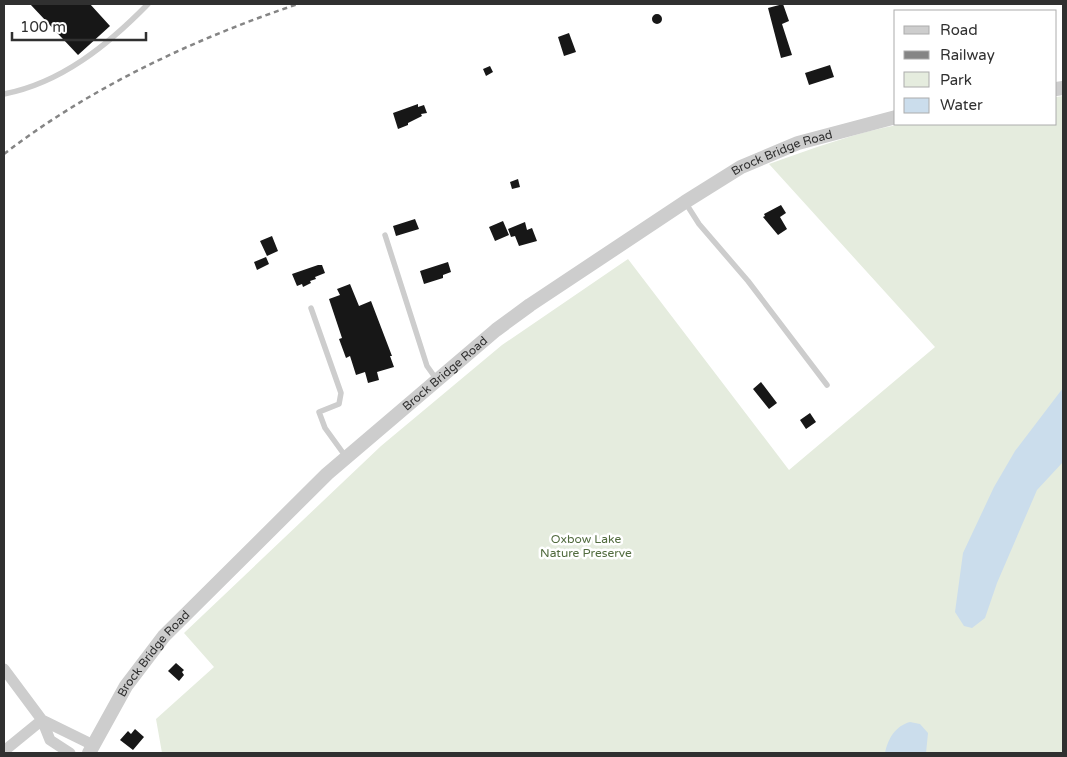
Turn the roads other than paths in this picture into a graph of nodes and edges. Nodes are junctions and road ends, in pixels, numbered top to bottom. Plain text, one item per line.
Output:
1 (148, 4) edge
2 (4, 94) edge
3 (894, 118) edge
4 (684, 202) junction
5 (385, 234) dead end
6 (311, 308) dead end
7 (437, 380) junction
8 (827, 385) dead end
9 (346, 457) junction
10 (4, 669) edge
11 (42, 720) junction
12 (91, 749) edge
13 (4, 751) edge
14 (70, 753) edge

1 - 2 lane
3 - 4 street, Brock Bridge Road
4 - 7 street, Brock Bridge Road
4 - 8 lane
5 - 7 lane
6 - 9 lane
7 - 9 street, Brock Bridge Road
9 - 12 street, Brock Bridge Road
10 - 11 street
11 - 12 street
11 - 13 street
11 - 14 street

